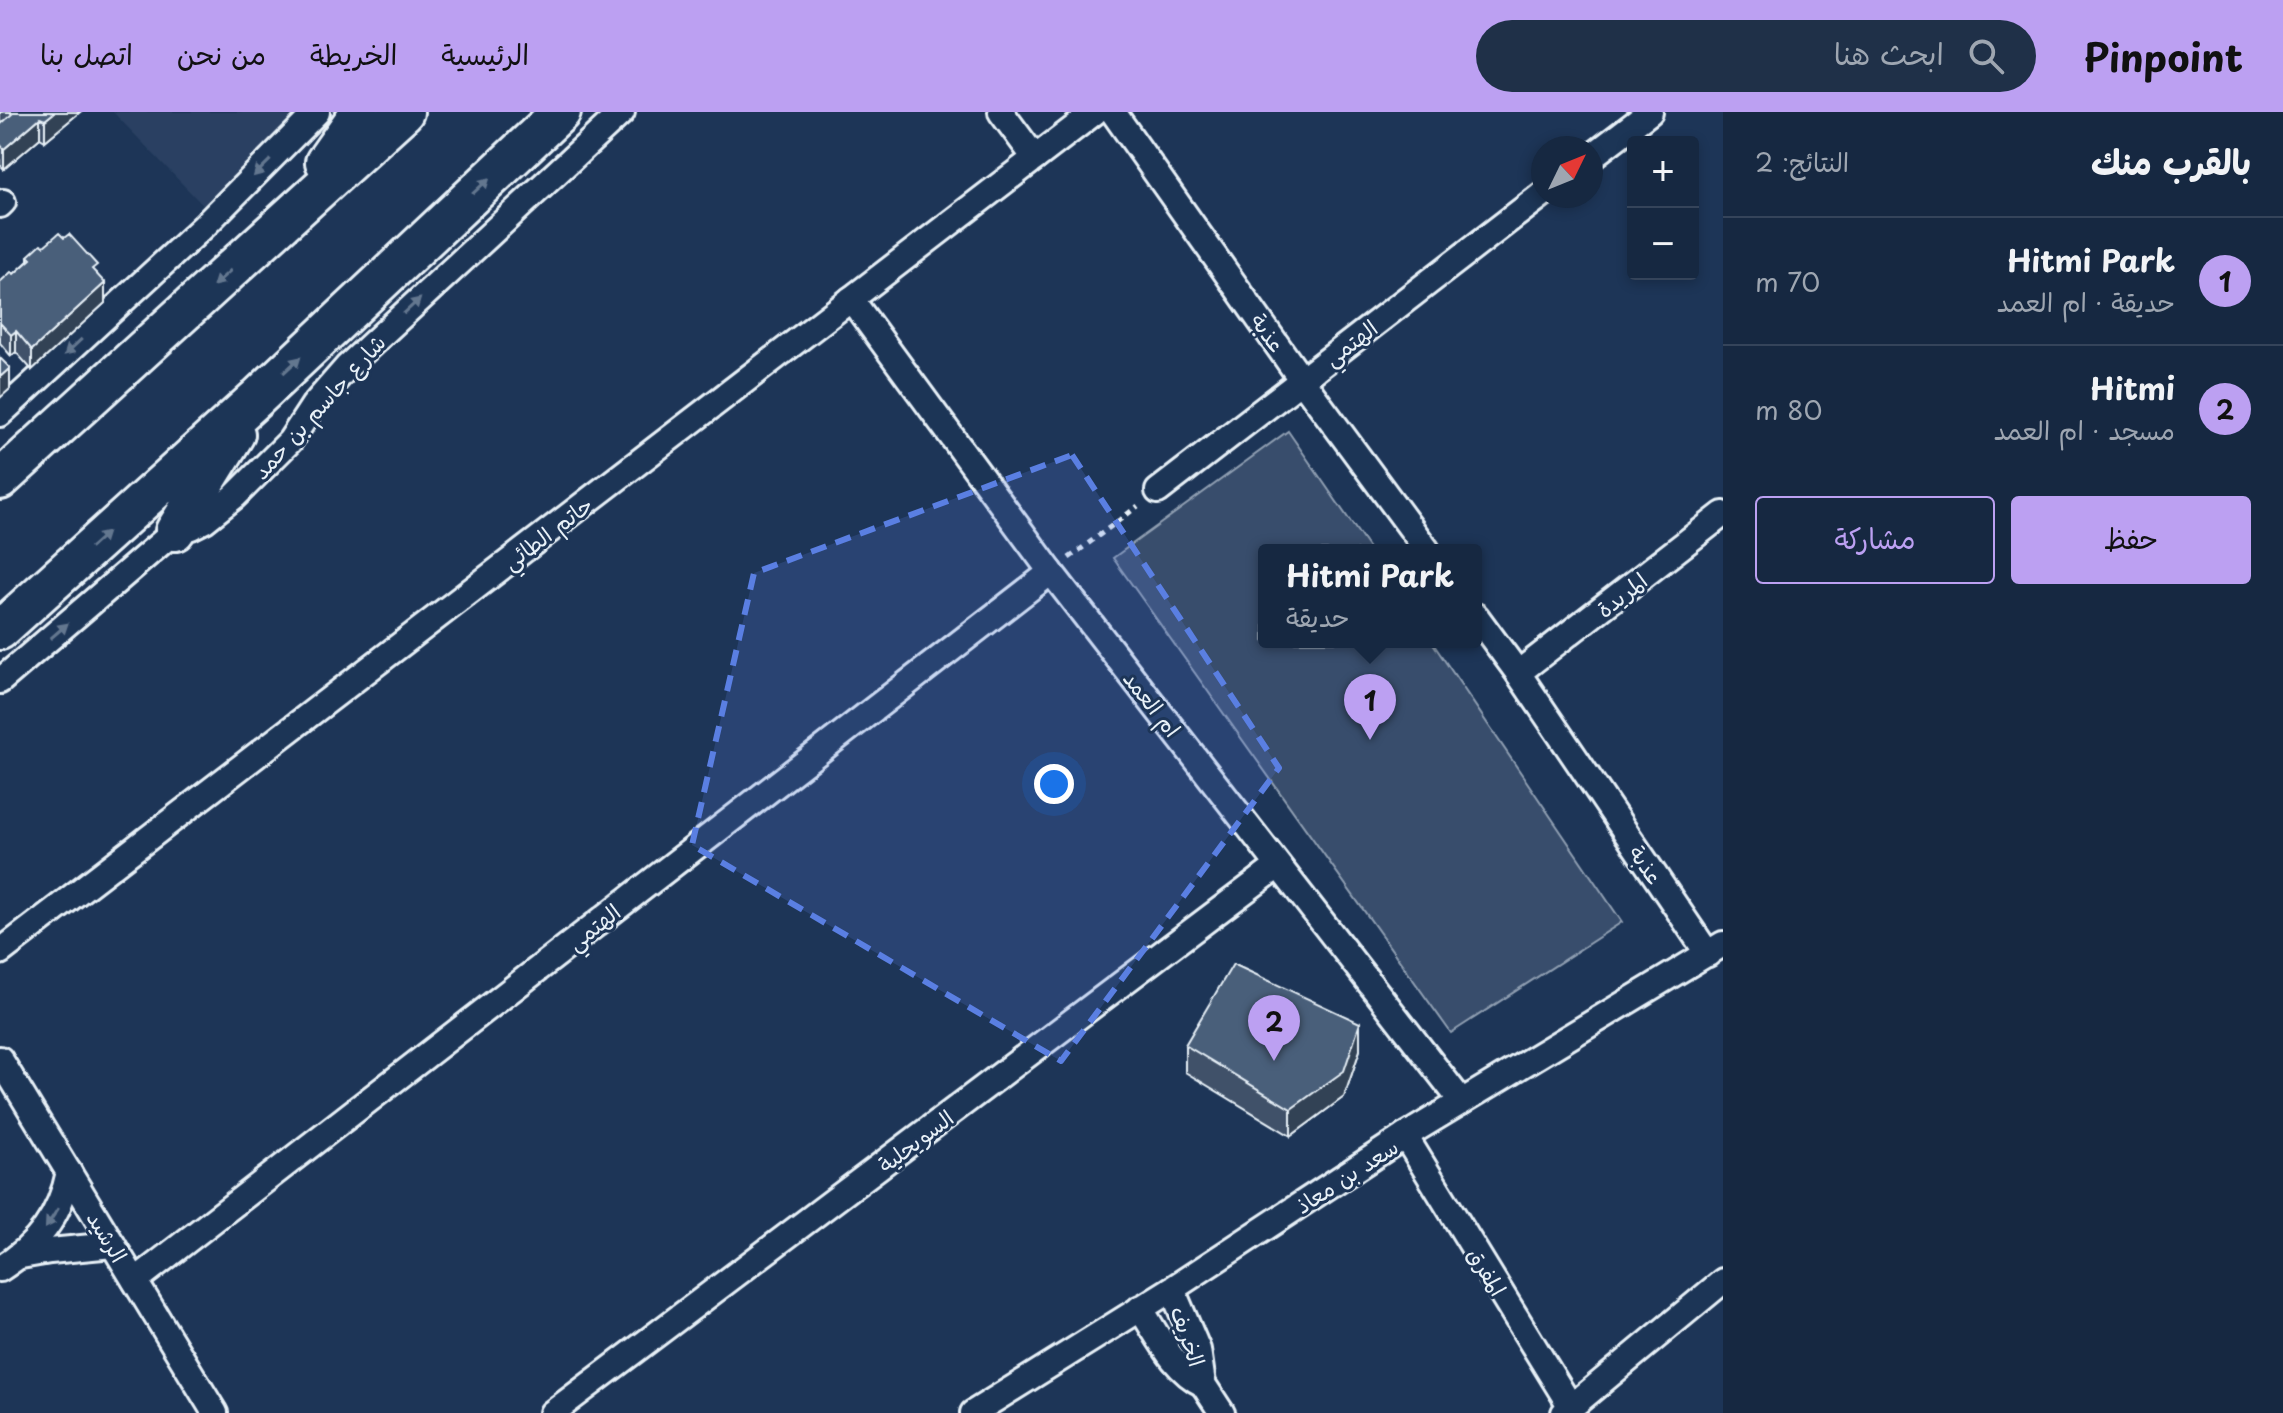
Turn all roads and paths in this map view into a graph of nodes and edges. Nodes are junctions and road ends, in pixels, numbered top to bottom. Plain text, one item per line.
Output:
1 (317, 112) edge
2 (360, 112) edge
3 (404, 112) edge
4 (561, 112) edge
5 (622, 112) edge
6 (1001, 112) edge
7 (1095, 112) edge
8 (1113, 112) edge
9 (1650, 112) edge
10 (1603, 148) edge
11 (1035, 158) junction
12 (1531, 203) edge
13 (262, 241) junction
14 (851, 299) junction
15 (1301, 379) junction
16 (257, 398) junction
17 (0, 414) edge
18 (0, 480) edge
19 (1158, 491) joint
20 (1723, 514) edge
21 (175, 531) junction
22 (1423, 544) edge
23 (1051, 572) junction
24 (1482, 624) edge
25 (0, 630) edge
26 (1518, 673) junction
27 (0, 681) edge
28 (1278, 866) junction
29 (1715, 949) edge
30 (0, 952) edge
31 (0, 1059) edge
32 (1462, 1102) junction
33 (1405, 1136) junction
34 (69, 1172) junction
35 (113, 1245) junction
36 (10, 1262) edge
37 (135, 1281) junction
38 (1723, 1281) edge
39 (1172, 1289) junction
40 (1140, 1308) junction
41 (1203, 1384) junction
42 (1568, 1410) edge
43 (215, 1413) edge
44 (552, 1413) edge
45 (973, 1413) edge
46 (1222, 1413) edge

1 -> 17 street
2 - 13 main road
3 - 13 main road
16 -> 4 main road, شارع جاسم بن حمد
21 -> 5 street, شارع جاسم بن حمد
6 - 11 street
7 - 11 street, حاتم الطائي
8 - 15 street, عذبة
9 - 10 street
11 - 14 street, حاتم الطائي
12 - 15 street, الهتمي
13 -> 18 main road
14 - 23 street, ام العمد
14 - 30 street, حاتم الطائي
15 - 19 street, الهتمي
15 - 22 street, عذبة
16 - 21 main road
25 -> 16 main road, شارع جاسم بن حمد
19 - 23 path
20 - 26 street, المريدة
27 -> 21 street, شارع جاسم بن حمد
23 - 28 street, ام العمد
23 - 37 street, الهتمي
24 - 26 street, عذبة
26 - 29 street, عذبة
28 - 32 street, ام العمد
28 - 44 street, السويحلية
29 - 32 street, سعد بن معاذ
31 - 34 street, الرشيد
32 - 33 street, سعد بن معاذ
33 - 39 street, سعد بن معاذ
33 - 42 street, المفرق
34 - 35 street, الرشيد
34 -> 36 street
35 - 36 street
35 - 37 street, الرشيد
37 - 43 street, الرشيد
38 - 42 street, المفرق
39 - 40 street, سعد بن معاذ
39 - 41 street, الخريف
40 - 41 street, الخريف
40 - 45 street, سعد بن معاذ
41 - 46 street, الخريف

